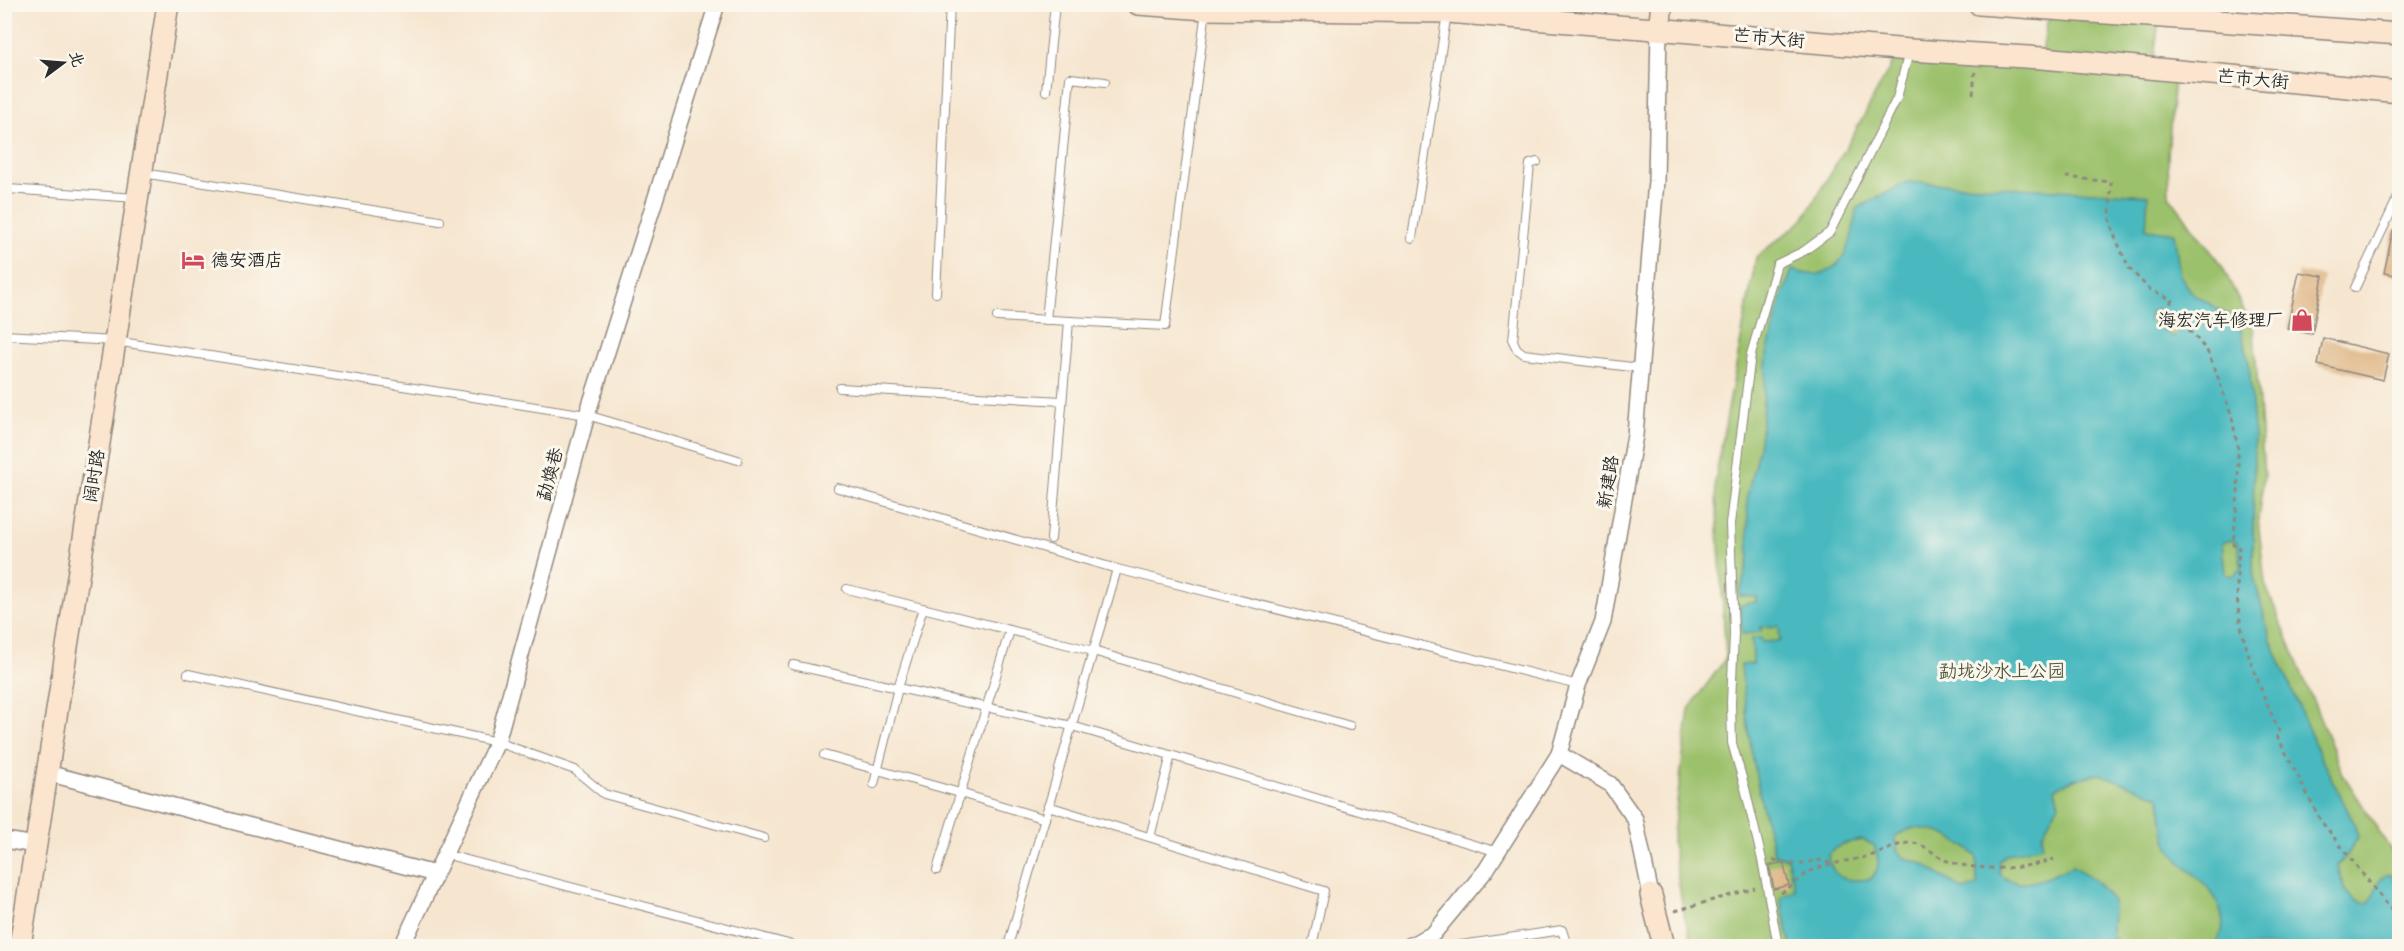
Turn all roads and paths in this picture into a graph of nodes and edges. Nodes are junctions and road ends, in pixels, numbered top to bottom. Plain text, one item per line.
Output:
1 (717, 4) edge
2 (950, 4) edge
3 (1055, 4) edge
4 (1138, 4) edge
5 (1662, 4) edge
6 (1978, 4) edge
7 (168, 5) edge
8 (1206, 9) junction
9 (1448, 12) junction
10 (1659, 29) junction
11 (2400, 34) edge
12 (1910, 50) junction
13 (1105, 82) dead end
14 (1046, 91) dead end
15 (2400, 92) edge
16 (1537, 162) dead end
17 (141, 173) junction
18 (2066, 177) dead end
19 (4, 191) edge
20 (2400, 193) edge
21 (138, 198) junction
22 (440, 221) dead end
23 (1412, 238) dead end
24 (2355, 288) dead end
25 (936, 293) dead end
26 (998, 318) dead end
27 (1046, 320) junction
28 (1069, 321) junction
29 (4, 335) edge
30 (115, 341) junction
31 (1640, 368) junction
32 (840, 388) dead end
33 (1062, 401) junction
34 (587, 415) junction
35 (738, 460) dead end
36 (838, 488) dead end
37 (1051, 539) dead end
38 (1117, 569) junction
39 (847, 589) dead end
40 (923, 608) junction
41 (1010, 630) junction
42 (1093, 651) junction
43 (793, 665) dead end
44 (188, 674) dead end
45 (1578, 685) junction
46 (898, 688) junction
47 (985, 707) junction
48 (1072, 726) junction
49 (1350, 726) dead end
50 (497, 742) junction
51 (1559, 754) junction
52 (824, 755) dead end
53 (1171, 756) junction
54 (878, 770) junction
55 (47, 773) junction
56 (874, 784) dead end
57 (960, 793) junction
58 (1048, 806) junction
59 (1045, 819) junction
60 (1150, 837) junction
61 (764, 838) dead end
62 (4, 840) edge
63 (36, 845) junction
64 (1498, 852) junction
65 (444, 854) junction
66 (2054, 859) dead end
67 (1785, 861) dead end
68 (1831, 863) junction
69 (937, 870) dead end
70 (435, 874) junction
71 (1766, 885) junction
72 (1792, 885) dead end
73 (1651, 895) joint
74 (1657, 916) junction
75 (2400, 921) edge
76 (1483, 944) edge
77 (20, 946) edge
78 (402, 946) edge
79 (795, 946) edge
80 (1008, 946) edge
81 (1312, 946) edge
82 (1408, 946) edge
83 (1455, 946) edge
84 (1567, 946) edge
85 (1664, 946) edge
86 (1778, 946) edge

1 - 34 street, 勐焕巷
2 - 25 lane
3 - 14 lane
4 - 8 main road, 芒市大街
5 - 10 main road
6 - 11 main road
7 - 17 main road, 阔时路
8 - 9 main road, 芒市大街
8 - 28 lane
9 - 10 main road, 芒市大街
9 - 23 lane
10 - 12 main road, 芒市大街
10 - 31 street, 新建路
12 - 15 main road, 芒市大街
12 - 71 lane
13 - 27 lane
16 - 31 lane
17 - 21 main road, 阔时路
17 - 22 lane
18 - 75 path
19 - 21 lane
20 - 24 lane
21 - 30 main road, 阔时路
26 - 27 lane
27 - 28 lane
28 - 33 lane
29 - 30 lane
30 - 34 lane
30 - 55 main road, 阔时路
31 - 45 street, 新建路
32 - 33 lane
33 - 37 lane
34 - 35 lane
34 - 50 street, 勐焕巷
36 - 38 lane
38 - 42 lane
38 - 45 lane
39 - 40 lane
40 - 41 lane
40 - 46 lane
41 - 42 lane
41 - 47 lane
42 - 48 lane
42 - 49 lane
43 - 46 lane
44 - 50 lane
45 - 51 street, 新建路
46 - 47 lane
46 - 54 lane
47 - 48 lane
47 - 57 lane
48 - 53 lane
48 - 58 lane
50 - 61 lane
50 - 65 street, 勐焕巷
51 - 64 street, 新建路
51 - 73 street
52 - 54 lane
53 - 60 lane
53 - 64 lane
54 - 56 lane
54 - 57 lane
55 - 63 main road, 阔时路
55 - 70 street
57 - 59 lane
57 - 69 lane
58 - 59 lane
58 - 60 lane
59 - 80 lane
60 - 81 lane
62 - 63 street
63 - 77 main road, 阔时路
64 - 82 street, 新建路
65 - 70 street, 勐焕巷
65 - 79 lane
66 - 68 path
67 - 68 path
68 - 72 path
70 - 78 street, 勐焕巷
71 - 74 path
71 - 86 lane
73 - 74 main road
74 - 85 main road
76 - 83 lane
76 - 84 lane

